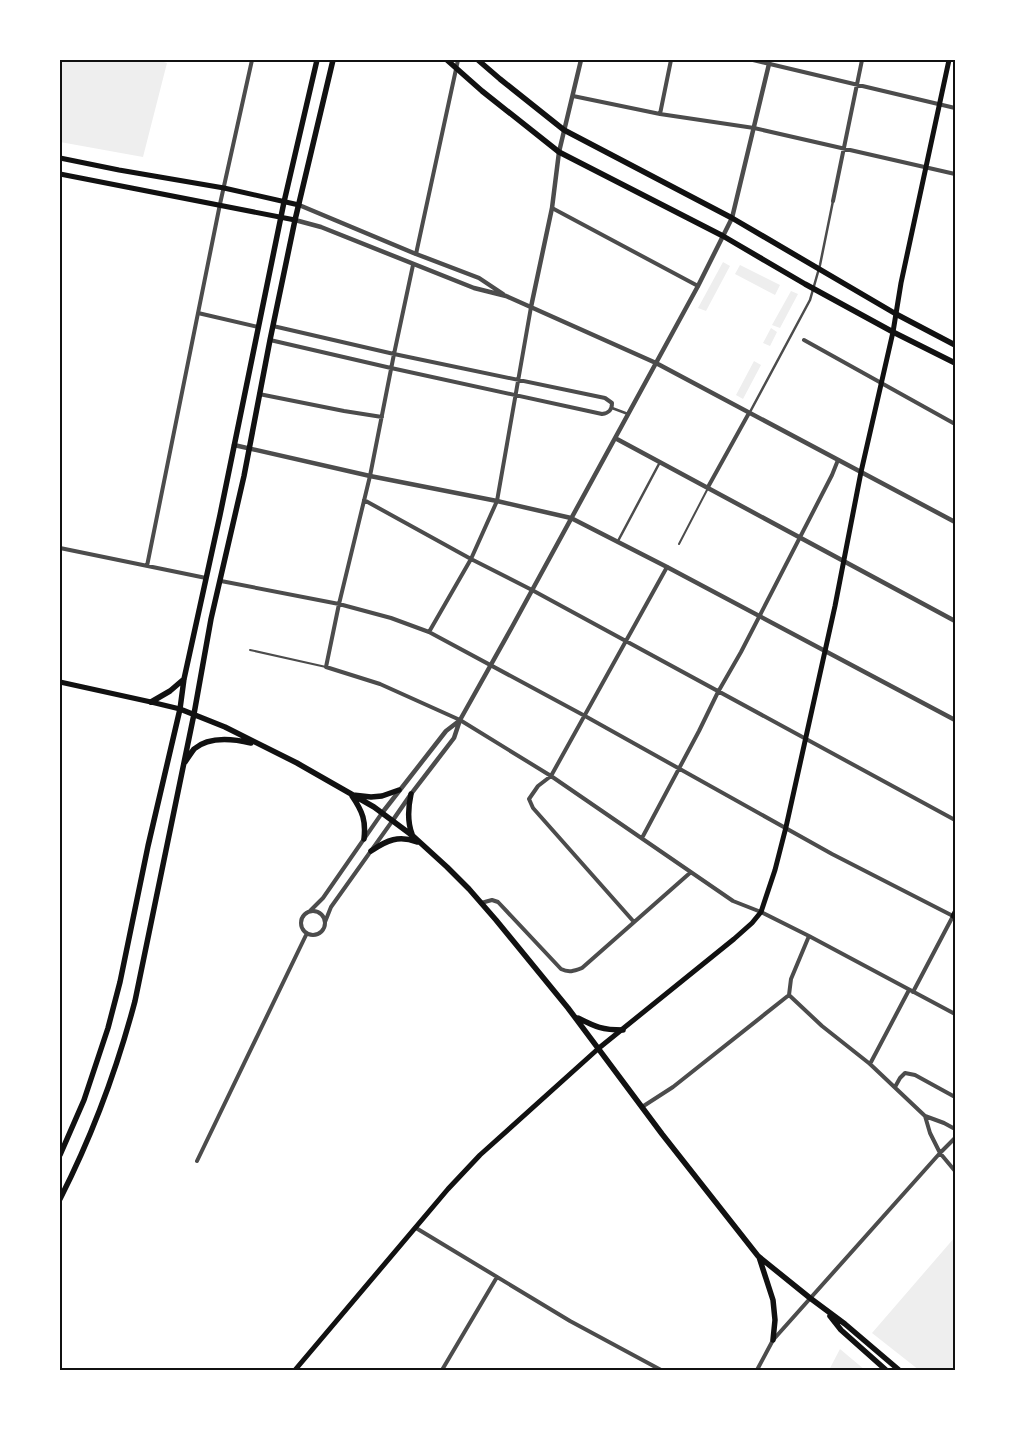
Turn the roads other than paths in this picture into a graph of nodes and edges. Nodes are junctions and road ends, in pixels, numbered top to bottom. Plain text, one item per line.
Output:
1 (252, 60) edge
2 (317, 60) edge
3 (333, 60) edge
4 (447, 60) edge
5 (458, 60) edge
6 (478, 60) edge
7 (581, 60) edge
8 (671, 60) edge
9 (753, 60) edge
10 (862, 60) edge
11 (949, 60) edge
12 (770, 61) edge
13 (457, 68) junction
14 (857, 84) junction
15 (573, 96) junction
16 (939, 105) junction
17 (955, 108) edge
18 (660, 114) junction
19 (754, 128) junction
20 (564, 130) junction
21 (844, 148) junction
22 (559, 152) junction
23 (60, 158) edge
24 (926, 167) junction
25 (60, 174) edge
26 (955, 174) edge
27 (224, 188) junction
28 (284, 202) junction
29 (833, 202) joint
30 (220, 204) junction
31 (299, 205) junction
32 (552, 208) junction
33 (281, 216) junction
34 (732, 218) junction
35 (296, 220) junction
36 (723, 236) junction
37 (416, 254) junction
38 (413, 265) junction
39 (698, 286) junction
40 (506, 296) junction
41 (531, 307) junction
42 (198, 312) junction
43 (896, 314) junction
44 (273, 326) junction
45 (258, 327) junction
46 (892, 332) junction
47 (270, 340) junction
48 (804, 340) dead end
49 (955, 345) edge
50 (394, 354) junction
51 (955, 363) edge
52 (656, 364) junction
53 (391, 368) junction
54 (518, 380) junction
55 (881, 384) junction
56 (260, 394) junction
57 (516, 394) junction
58 (612, 408) junction
59 (749, 413) junction
60 (628, 414) junction
61 (382, 417) junction
62 (955, 424) edge
63 (615, 438) junction
64 (234, 445) junction
65 (249, 448) junction
66 (838, 460) junction
67 (660, 462) junction
68 (861, 472) junction
69 (370, 476) junction
70 (708, 487) junction
71 (364, 500) junction
72 (498, 501) junction
73 (571, 518) junction
74 (955, 522) edge
75 (799, 538) junction
76 (618, 542) junction
77 (678, 544) dead end
78 (60, 548) edge
79 (470, 559) junction
80 (844, 561) junction
81 (147, 566) junction
82 (667, 567) junction
83 (206, 578) junction
84 (221, 581) junction
85 (532, 590) junction
86 (339, 604) junction
87 (759, 615) junction
88 (955, 621) edge
89 (429, 632) junction
90 (625, 641) junction
91 (250, 650) dead end
92 (825, 652) junction
93 (491, 665) junction
94 (326, 668) junction
95 (184, 679) junction
96 (60, 682) edge
97 (718, 692) junction
98 (151, 702) junction
99 (180, 709) junction
100 (194, 714) junction
101 (586, 716) junction
102 (460, 720) junction
103 (955, 720) edge
104 (805, 739) junction
105 (261, 745) junction
106 (184, 764) junction
107 (679, 768) junction
108 (551, 776) junction
109 (399, 790) junction
110 (411, 794) junction
111 (351, 795) junction
112 (382, 813) junction
113 (393, 820) junction
114 (955, 820) edge
115 (786, 827) junction
116 (413, 836) junction
117 (642, 838) junction
118 (364, 839) junction
119 (422, 844) junction
120 (372, 851) junction
121 (690, 872) junction
122 (481, 903) junction
123 (310, 911) junction
124 (761, 912) junction
125 (954, 915) edge
126 (324, 922) junction
127 (634, 922) junction
128 (307, 933) junction
129 (810, 936) junction
130 (911, 991) junction
131 (789, 994) junction
132 (955, 1014) edge
133 (576, 1018) junction
134 (623, 1030) junction
135 (599, 1048) junction
136 (870, 1064) junction
137 (895, 1087) junction
138 (955, 1097) edge
139 (642, 1107) junction
140 (925, 1116) junction
141 (955, 1129) edge
142 (955, 1138) edge
143 (940, 1153) junction
144 (60, 1155) edge
145 (197, 1161) dead end
146 (955, 1171) edge
147 (60, 1199) edge
148 (416, 1228) junction
149 (758, 1256) junction
150 (496, 1277) junction
151 (810, 1298) junction
152 (827, 1312) junction
153 (773, 1340) junction
154 (295, 1370) edge
155 (442, 1370) edge
156 (661, 1370) edge
157 (757, 1370) edge
158 (886, 1370) edge
159 (899, 1370) edge

1 - 27 street
2 - 28 main road
3 - 31 main road
4 - 13 main road
5 - 13 street
6 - 20 main road
7 - 15 street
8 - 18 street
9 - 12 street
10 - 14 street
11 - 16 main road
12 - 14 street
12 - 19 street
13 - 22 main road
13 - 37 street
14 - 16 street
14 - 21 street
15 - 18 street
15 - 20 street
16 - 17 street
16 - 24 main road
18 - 19 street
19 - 21 street
19 - 34 street
20 - 22 street
20 - 34 main road
21 - 24 street
21 - 29 street
22 - 32 street
22 - 36 main road
23 - 27 main road
24 - 26 street
24 - 43 main road
25 - 30 main road
27 - 28 main road
27 - 30 street
28 - 31 main road
28 - 33 main road
29 - 59 street
30 - 33 main road
30 - 42 street
31 - 35 main road
31 - 37 street
32 - 39 street
32 - 41 street
33 - 35 main road
33 - 45 main road
34 - 36 street
34 - 43 main road
35 - 38 street
35 - 44 main road
36 - 39 street
36 - 46 main road
37 - 40 street
38 - 40 street
38 - 50 street
39 - 52 street
40 - 41 street
41 - 52 street
41 - 54 street
42 - 45 street
42 - 81 street
43 - 46 main road
43 - 49 main road
44 - 47 main road
44 - 50 street
45 - 64 main road
46 - 51 main road
46 - 55 main road
47 - 53 street
47 - 56 main road
48 - 55 street
50 - 53 street
50 - 54 street
52 - 59 street
52 - 60 street
53 - 57 street
53 - 61 street
54 - 57 street
54 - 58 street
55 - 62 street
55 - 68 main road
56 - 61 street
56 - 65 main road
57 - 58 street
57 - 72 street
58 - 60 street
59 - 66 street
59 - 70 street
60 - 63 street
61 - 69 street
63 - 67 street
63 - 73 street
64 - 65 street
64 - 83 main road
65 - 69 street
65 - 84 main road
66 - 68 street
66 - 75 street
67 - 70 street
67 - 76 street
68 - 74 street
68 - 80 main road
69 - 71 street
69 - 72 street
70 - 75 street
70 - 77 lane
71 - 79 street
71 - 86 street
72 - 73 street
72 - 79 street
73 - 76 street
73 - 85 street
75 - 80 street
75 - 87 street
76 - 82 street
78 - 81 street
79 - 85 street
79 - 89 street
80 - 88 street
80 - 92 main road
81 - 83 street
82 - 87 street
82 - 90 street
83 - 95 main road
84 - 86 street
84 - 100 main road
85 - 90 street
85 - 93 street
86 - 89 street
86 - 94 street
87 - 92 street
87 - 97 street
89 - 93 street
90 - 97 street
90 - 101 street
91 - 94 lane
92 - 103 street
92 - 104 main road
93 - 101 street
93 - 102 street
94 - 102 street
95 - 98 main road
95 - 99 main road
96 - 98 main road
97 - 104 street
97 - 107 street
98 - 99 main road
99 - 100 main road
99 - 144 main road
100 - 105 main road
100 - 106 main road
101 - 107 street
101 - 108 street
102 - 108 street
102 - 109 street
102 - 110 street
104 - 114 street
104 - 115 main road
105 - 106 main road
105 - 111 main road
106 - 147 main road
107 - 115 street
107 - 117 street
108 - 117 street
108 - 127 street
109 - 111 main road
109 - 112 street
110 - 113 street
110 - 116 main road
111 - 112 main road
111 - 118 main road
112 - 113 main road
112 - 118 street
113 - 116 main road
113 - 120 street
115 - 124 main road
115 - 125 street
116 - 119 main road
117 - 121 street
118 - 123 street
119 - 120 main road
119 - 122 main road
120 - 126 street
121 - 124 street
121 - 127 street
122 - 127 street
122 - 133 main road
123 - 126 street
123 - 128 street
124 - 129 street
124 - 134 main road
125 - 130 street
126 - 128 street
128 - 145 street
129 - 130 street
129 - 131 street
130 - 132 street
130 - 136 street
131 - 136 street
131 - 139 street
133 - 134 main road
133 - 135 main road
134 - 135 main road
135 - 139 main road
135 - 148 main road
136 - 137 street
137 - 138 street
137 - 140 street
139 - 149 main road
140 - 141 street
140 - 143 street
142 - 143 street
143 - 146 street
143 - 151 street
148 - 150 street
148 - 154 main road
149 - 151 main road
149 - 153 main road
150 - 155 street
150 - 156 street
151 - 152 main road
151 - 153 street
152 - 158 main road
152 - 159 main road
153 - 157 street

